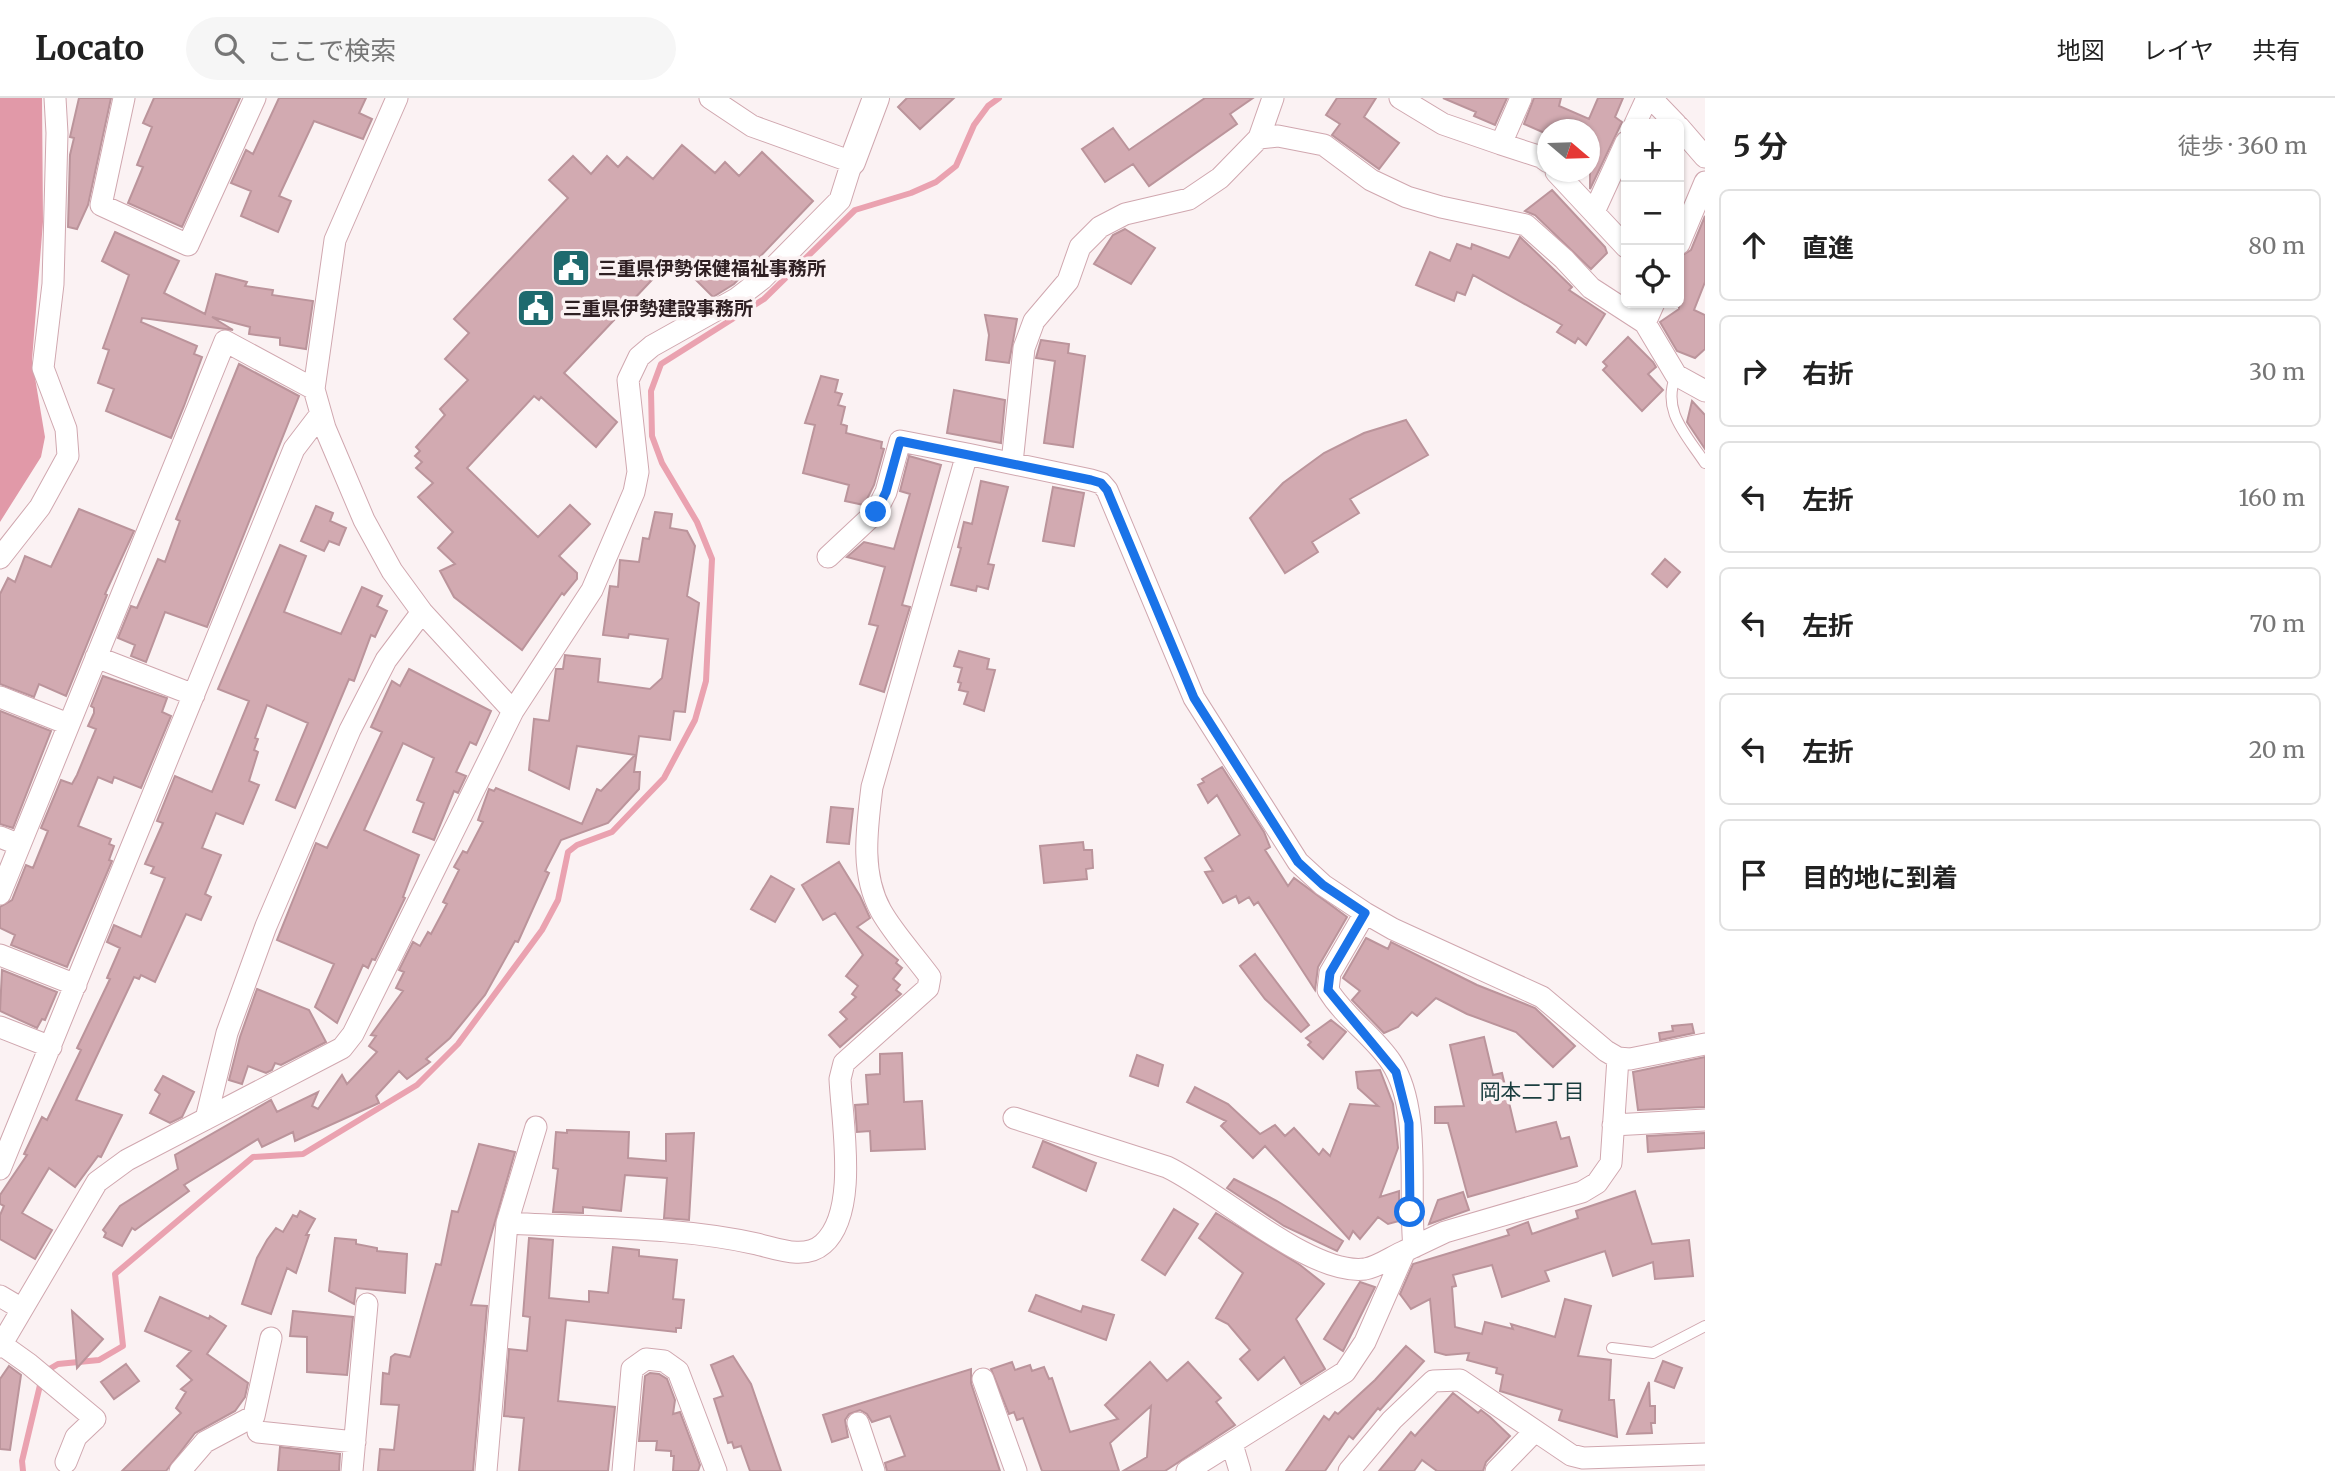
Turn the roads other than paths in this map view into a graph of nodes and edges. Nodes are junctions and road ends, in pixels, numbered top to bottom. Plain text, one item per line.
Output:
1 (55, 98) edge
2 (124, 98) edge
3 (255, 98) edge
4 (397, 98) edge
5 (710, 98) edge
6 (876, 98) edge
7 (1273, 98) edge
8 (1400, 98) edge
9 (1521, 98) edge
10 (1649, 98) edge
11 (1427, 106) edge
12 (1638, 119) edge
13 (1670, 119) edge
14 (1684, 134) edge
15 (1259, 138) junction
16 (1501, 144) junction
17 (1621, 153) edge
18 (1537, 156) edge
19 (1705, 157) edge
20 (852, 162) junction
21 (1566, 182) edge
22 (1705, 183) edge
23 (1594, 212) junction
24 (1684, 232) edge
25 (1624, 245) edge
26 (1645, 313) edge
27 (1676, 375) junction
28 (1704, 388) edge
29 (314, 389) junction
30 (320, 415) junction
31 (967, 454) junction
32 (1012, 463) junction
33 (1705, 463) edge
34 (828, 557) dead end
35 (0, 558) edge
36 (422, 612) junction
37 (96, 657) junction
38 (194, 695) junction
39 (0, 697) edge
40 (513, 711) junction
41 (68, 724) junction
42 (10, 841) edge
43 (0, 894) edge
44 (1365, 913) junction
45 (0, 955) edge
46 (76, 985) junction
47 (0, 1027) edge
48 (1705, 1044) edge
49 (51, 1047) junction
50 (1618, 1058) junction
51 (1014, 1118) dead end
52 (206, 1119) junction
53 (1705, 1119) edge
54 (1613, 1125) junction
55 (536, 1127) dead end
56 (0, 1169) edge
57 (507, 1223) junction
58 (1409, 1249) junction
59 (0, 1296) edge
60 (367, 1304) dead end
61 (22, 1309) junction
62 (1705, 1326) edge
63 (271, 1338) dead end
64 (1, 1346) edge
65 (1612, 1348) dead end
66 (983, 1379) dead end
67 (858, 1423) dead end
68 (258, 1432) dead end
69 (1534, 1432) junction
70 (355, 1442) junction
71 (1232, 1444) junction
72 (1705, 1454) edge
73 (66, 1462) dead end
74 (1659, 1463) edge
75 (180, 1471) edge
76 (352, 1471) edge
77 (486, 1471) edge
78 (623, 1471) edge
79 (716, 1471) edge
80 (874, 1471) edge
81 (1016, 1471) edge
82 (1187, 1471) edge
83 (1240, 1471) edge
84 (1349, 1471) edge
85 (1496, 1471) edge

1 - 35 street
2 - 3 street
4 - 29 street
5 - 20 street
6 - 20 street
7 - 15 street
8 - 11 street
9 - 16 street
10 - 12 street
10 - 13 street
11 - 16 street
14 - 19 street
15 - 26 street
15 - 32 street
16 - 18 street
17 - 23 street
20 - 40 street
21 - 23 street
22 - 24 street
23 - 25 street
26 - 27 street
27 - 28 street
27 - 33 lane
29 - 30 street
29 - 37 street
30 - 36 street
30 - 38 street
31 - 32 street
31 - 34 street
31 - 57 street
32 - 44 street
36 - 40 street
36 - 52 street
37 - 38 street
37 - 41 street
38 - 46 street
39 - 41 street
40 - 52 street
41 - 42 street
42 - 43 street
44 - 50 street
44 - 58 street
45 - 46 street
46 - 49 street
47 - 49 street
48 - 50 street
49 - 56 street
50 - 54 street
51 - 58 street
52 - 61 street
53 - 54 street
54 - 58 street
55 - 57 street
57 - 77 street
58 - 71 street
59 - 61 street
60 - 70 street
61 - 64 street
62 - 65 lane
63 - 75 street
64 - 73 street
66 - 81 street
67 - 80 street
68 - 70 street
69 - 74 street
69 - 84 street
69 - 85 street
70 - 76 street
71 - 82 street
71 - 83 street
72 - 74 street
78 - 79 street

